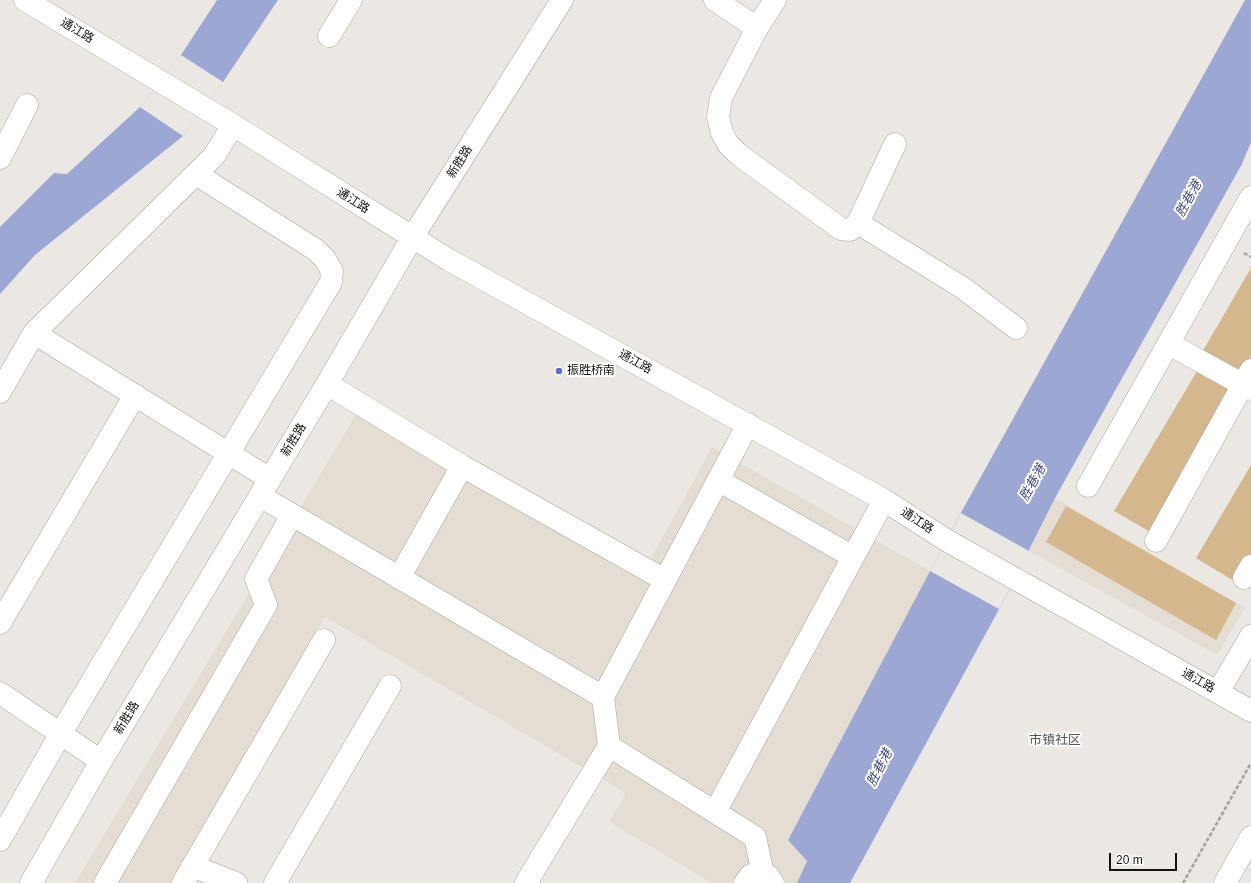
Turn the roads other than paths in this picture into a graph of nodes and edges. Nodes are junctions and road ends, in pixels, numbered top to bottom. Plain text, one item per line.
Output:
1 (25, 0) edge
2 (351, 0) edge
3 (562, 0) edge
4 (715, 0) edge
5 (742, 0) edge
6 (766, 14) edge
7 (329, 36) dead end
8 (27, 105) dead end
9 (233, 125) junction
10 (894, 144) dead end
11 (0, 158) edge
12 (196, 174) junction
13 (1251, 197) edge
14 (858, 223) junction
15 (412, 238) junction
16 (1016, 328) dead end
17 (34, 333) junction
18 (1169, 344) junction
19 (1248, 381) edge
20 (327, 384) junction
21 (0, 392) edge
22 (135, 395) junction
23 (748, 424) junction
24 (229, 453) junction
25 (462, 466) junction
26 (718, 480) junction
27 (1088, 486) dead end
28 (265, 487) junction
29 (884, 500) junction
30 (292, 515) junction
31 (1156, 541) dead end
32 (853, 557) junction
33 (399, 578) junction
34 (665, 580) junction
35 (0, 623) edge
36 (1251, 636) edge
37 (324, 640) dead end
38 (390, 686) dead end
39 (1218, 692) junction
40 (0, 694) edge
41 (603, 697) junction
42 (1251, 711) edge
43 (61, 733) junction
44 (609, 746) junction
45 (101, 760) junction
46 (715, 812) junction
47 (1251, 837) edge
48 (0, 840) edge
49 (187, 874) edge
50 (760, 880) edge
51 (31, 883) edge
52 (105, 883) edge
53 (236, 883) edge
54 (275, 883) edge
55 (526, 883) edge
56 (1225, 883) edge

1 - 9 street, 通江路
2 - 7 street
3 - 15 street, 新胜路
4 - 6 street
5 - 6 street
6 - 14 street
8 - 11 street
9 - 12 street
9 - 15 street, 通江路
10 - 14 street
12 - 17 street
12 - 24 street
13 - 18 street
14 - 16 street
15 - 20 street, 新胜路
15 - 23 street, 通江路
17 - 21 street
17 - 22 street
18 - 19 street
18 - 27 street
19 - 31 street
20 - 25 street
20 - 28 street, 新胜路
22 - 24 street
22 - 35 street
23 - 26 street
23 - 29 street, 通江路
24 - 28 street
24 - 43 street
25 - 33 street
25 - 34 street
26 - 32 street
26 - 34 street
28 - 30 street
28 - 45 street, 新胜路
29 - 32 street
29 - 39 street, 通江路
30 - 33 street
30 - 52 street
32 - 46 street
33 - 41 street
34 - 41 street
36 - 39 street
37 - 49 street
38 - 54 street
39 - 42 street, 通江路
40 - 43 street
41 - 44 street
43 - 45 street
43 - 48 street
44 - 46 street
44 - 55 street
45 - 51 street, 新胜路
46 - 50 street
47 - 56 street
49 - 53 street

